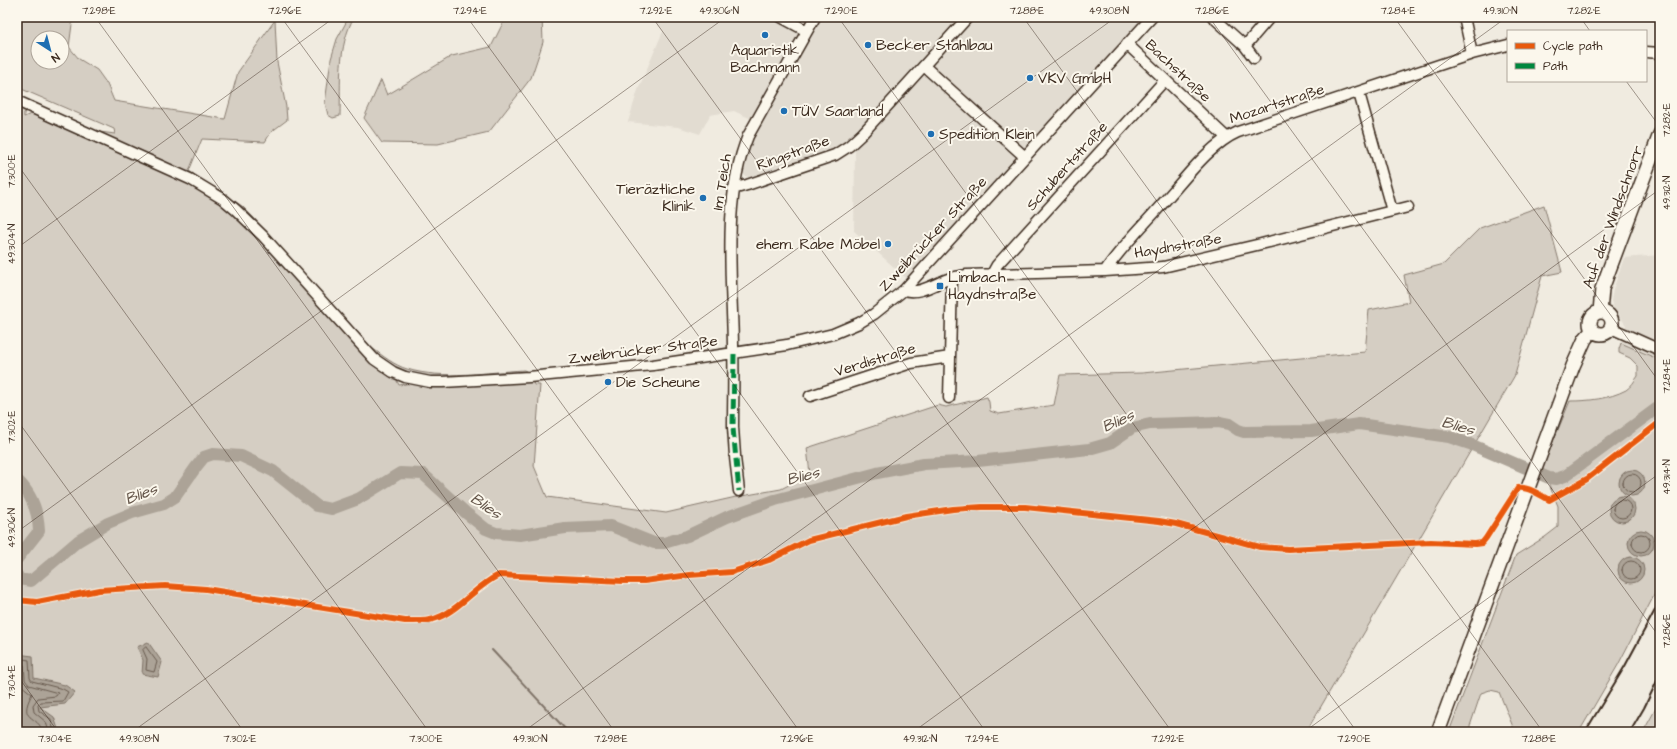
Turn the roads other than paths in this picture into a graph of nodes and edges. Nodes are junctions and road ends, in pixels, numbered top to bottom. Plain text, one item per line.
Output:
1 (781, 17) edge
2 (815, 17) edge
3 (968, 17) edge
4 (1152, 17) edge
5 (1213, 17) edge
6 (1270, 17) edge
7 (1464, 17) edge
8 (807, 31) junction
9 (1127, 44) junction
10 (1507, 45) edge
11 (1245, 46) junction
12 (1647, 52) edge
13 (1660, 53) edge
14 (1472, 54) junction
15 (1254, 58) dead end
16 (924, 66) junction
17 (1166, 80) junction
18 (1359, 93) junction
19 (17, 101) edge
20 (1660, 134) edge
21 (1226, 137) junction
22 (1024, 157) junction
23 (733, 189) junction
24 (1408, 207) dead end
25 (1392, 211) junction
26 (1106, 270) junction
27 (992, 274) junction
28 (952, 278) junction
29 (904, 290) junction
30 (1600, 312) junction
31 (1611, 328) junction
32 (1592, 331) junction
33 (1660, 350) edge
34 (734, 354) junction
35 (950, 357) junction
36 (810, 396) dead end
37 (949, 398) dead end
38 (739, 491) dead end
39 (1438, 732) edge

1 - 8 street
2 - 8 street, Im Teich
3 - 16 street, Ringstraße
4 - 9 street, Zweibrücker Straße
5 - 11 street
6 - 11 street
7 - 14 street
8 - 23 street, Im Teich
9 - 17 street, Bachstraße
9 - 22 street, Zweibrücker Straße
10 - 14 street, Mozartstraße
11 - 15 street
12 - 13 street
14 - 18 street, Mozartstraße
16 - 22 street
16 - 23 street, Ringstraße
17 - 21 street, Bachstraße
17 - 27 street, Schubertstraße
18 - 21 street, Mozartstraße
18 - 25 street
19 - 34 street, Zweibrücker Straße
20 - 30 main road, Auf der Windschnorr
21 - 26 street, Mozartstraße
22 - 29 street, Zweibrücker Straße
23 - 34 street, Im Teich
24 - 25 street, Haydnstraße
25 - 26 street, Haydnstraße
26 - 27 street, Haydnstraße
27 - 28 street, Haydnstraße
28 - 29 street, Haydnstraße
28 - 35 street
29 - 34 street, Zweibrücker Straße
30 - 31 main road
30 - 32 main road
31 - 32 main road
31 - 33 street
32 - 39 main road
34 - 38 street, Im Teich
35 - 36 street, Verdistraße
35 - 37 street

